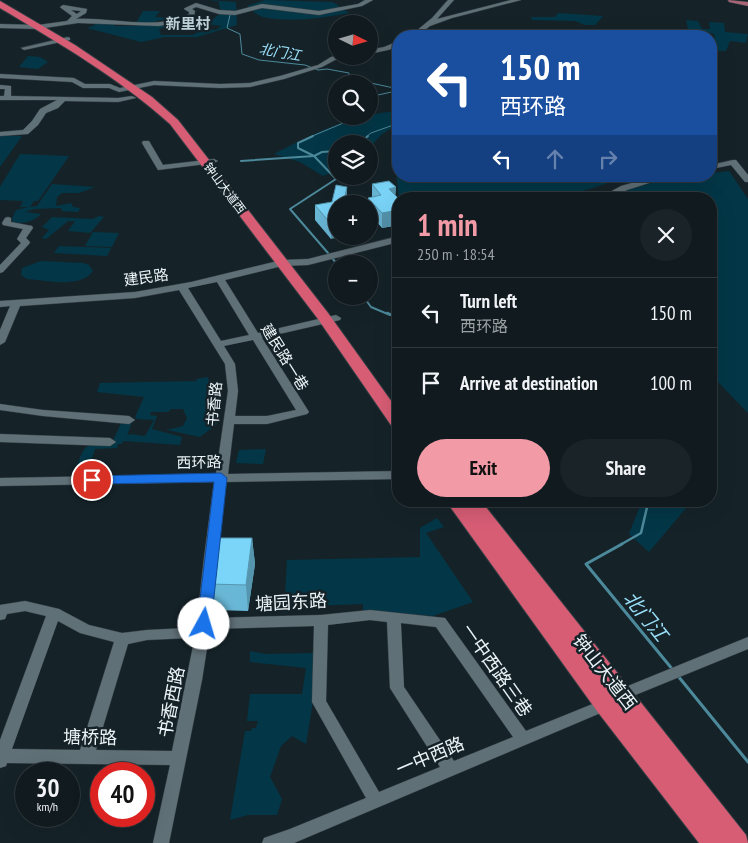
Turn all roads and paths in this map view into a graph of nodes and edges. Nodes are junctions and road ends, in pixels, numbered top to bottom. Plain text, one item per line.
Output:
1 (2, 0) edge
2 (370, 0) edge
3 (451, 0) edge
4 (518, 0) edge
5 (732, 0) edge
6 (742, 0) edge
7 (748, 3) edge
8 (0, 4) edge
9 (77, 17) dead end
10 (69, 21) junction
11 (426, 25) junction
12 (0, 26) edge
13 (41, 26) junction
14 (422, 30) edge
15 (64, 40) junction
16 (392, 46) edge
17 (24, 48) dead end
18 (378, 50) edge
19 (328, 60) edge
20 (0, 76) edge
21 (0, 87) edge
22 (130, 90) junction
23 (3, 98) edge
24 (62, 100) junction
25 (139, 106) dead end
26 (0, 134) edge
27 (146, 143) dead end
28 (209, 161) junction
29 (717, 166) edge
30 (747, 176) edge
31 (646, 182) edge
32 (616, 192) edge
33 (8, 220) dead end
34 (392, 241) edge
35 (288, 262) junction
36 (0, 270) edge
37 (219, 278) junction
38 (182, 287) junction
39 (16, 303) junction
40 (0, 304) edge
41 (331, 319) junction
42 (255, 336) junction
43 (0, 342) edge
44 (217, 345) junction
45 (392, 397) edge
46 (0, 407) edge
47 (392, 413) edge
48 (128, 420) dead end
49 (229, 420) junction
50 (0, 438) edge
51 (110, 442) dead end
52 (392, 474) edge
53 (221, 478) junction
54 (0, 482) edge
55 (459, 507) edge
56 (476, 507) edge
57 (1, 612) edge
58 (54, 613) junction
59 (394, 617) junction
60 (320, 620) junction
61 (440, 622) joint
62 (204, 624) junction
63 (122, 639) junction
64 (748, 643) edge
65 (623, 694) junction
66 (605, 705) junction
67 (522, 739) junction
68 (86, 757) junction
69 (1, 758) edge
70 (179, 758) junction
71 (450, 770) junction
72 (376, 801) junction
73 (161, 843) edge
74 (270, 843) edge
75 (714, 843) edge
76 (738, 843) edge

1 - 13 highway, 钟山大道西
2 - 10 street
3 - 11 street
4 - 11 street
5 - 7 main road
6 - 7 main road
8 - 13 highway, 钟山大道西
9 - 10 street
10 - 13 street
11 - 14 street
12 - 13 street
13 - 15 highway, 钟山大道西
15 - 17 street
15 - 22 highway, 钟山大道西
16 - 18 street
19 - 22 street
20 - 22 street
21 - 23 street
22 - 24 street
22 - 25 street
22 - 28 highway, 钟山大道西
23 - 24 street
24 - 26 street
27 - 28 street
28 - 35 highway, 钟山大道西
29 - 30 street
31 - 32 street
33 - 36 street
34 - 35 street, 建民路
35 - 37 street, 建民路
35 - 41 highway, 钟山大道西
37 - 38 street, 建民路
37 - 42 street, 建民路一巷
38 - 39 street, 建民路
38 - 44 street, 书香路
39 - 40 street, 建民路
39 - 43 street
41 - 42 street
41 - 45 highway, 钟山大道西
41 - 47 highway, 钟山大道西
42 - 44 street
42 - 49 street, 建民路一巷
44 - 49 street, 书香路
46 - 48 street
49 - 53 street, 书香路
50 - 51 street
52 - 53 street, 西环路
53 - 54 street, 西环路
53 - 62 street, 书香西路
55 - 66 highway, 钟山大道西
56 - 65 highway, 钟山大道西
57 - 58 street, 塘园东路
58 - 63 street, 塘园东路
58 - 69 street
59 - 60 street, 塘园东路
59 - 61 street, 塘园东路
59 - 71 street
60 - 62 street, 塘园东路
60 - 72 street
61 - 67 street, 一中西路三巷
62 - 63 street, 塘园东路
62 - 70 street, 书香西路
63 - 68 street
64 - 65 street, 一中西路
65 - 66 street, 一中西路
65 - 76 highway, 钟山大道西
66 - 67 street, 一中西路
66 - 75 highway, 钟山大道西
67 - 71 street, 一中西路
68 - 69 street, 塘桥路
68 - 70 street, 塘桥路
70 - 73 street, 书香西路
71 - 72 street, 一中西路
72 - 74 street, 一中西路

